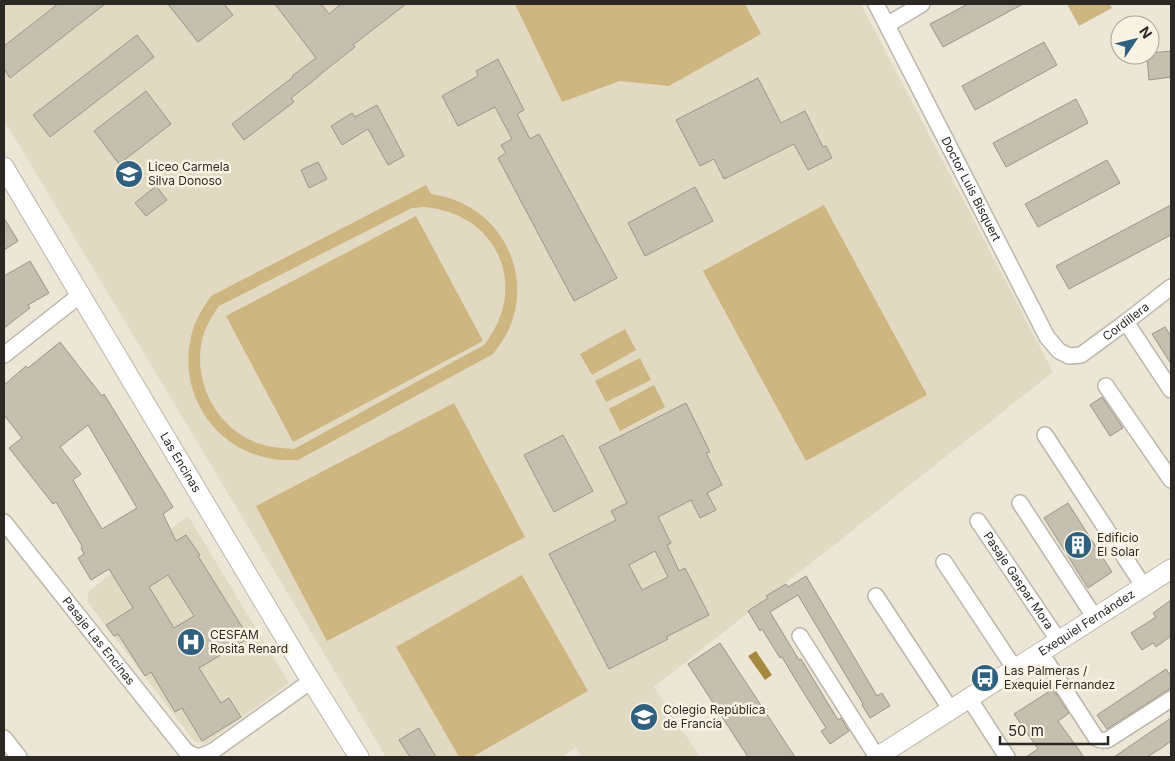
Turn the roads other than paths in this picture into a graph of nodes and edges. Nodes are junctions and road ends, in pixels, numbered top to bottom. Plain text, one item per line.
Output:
1 (876, 4) edge
2 (922, 4) edge
3 (887, 25) junction
4 (4, 167) edge
5 (1171, 287) edge
6 (80, 295) junction
7 (1126, 322) junction
8 (4, 355) edge
9 (1081, 355) joint
10 (1106, 386) dead end
11 (1171, 390) edge
12 (1045, 435) dead end
13 (1171, 480) edge
14 (1020, 503) dead end
15 (978, 521) dead end
16 (5, 525) edge
17 (944, 562) dead end
18 (1171, 570) edge
19 (1144, 587) junction
20 (876, 596) dead end
21 (1095, 618) junction
22 (800, 636) dead end
23 (1060, 641) junction
24 (1041, 653) junction
25 (1015, 669) junction
26 (311, 681) junction
27 (969, 698) junction
28 (1171, 698) edge
29 (951, 710) junction
30 (4, 738) edge
31 (197, 756) edge
32 (19, 757) edge
33 (359, 757) edge
34 (877, 757) edge
35 (1007, 757) edge

1 - 3 street, Doctor Luis Bisquert
2 - 3 street
3 - 9 street, Doctor Luis Bisquert
4 - 6 street, Las Encinas
5 - 7 street, Cordillera
6 - 8 street
6 - 26 street, Las Encinas
7 - 9 street, Cordillera
7 - 11 street
10 - 13 street
12 - 19 street
14 - 21 street
15 - 23 street, Pasaje Gaspar Mora
16 - 31 street, Pasaje Las Encinas
17 - 25 street
18 - 19 street, Exequiel Fernández
19 - 21 street, Exequiel Fernández
20 - 29 street
21 - 23 street, Exequiel Fernández
22 - 34 street
23 - 24 street, Exequiel Fernández
24 - 25 street, Exequiel Fernández
24 - 28 street
25 - 27 street, Exequiel Fernández
26 - 31 street
26 - 33 street, Las Encinas
27 - 29 street, Exequiel Fernández
27 - 35 street
29 - 34 street, Exequiel Fernández
30 - 32 street

